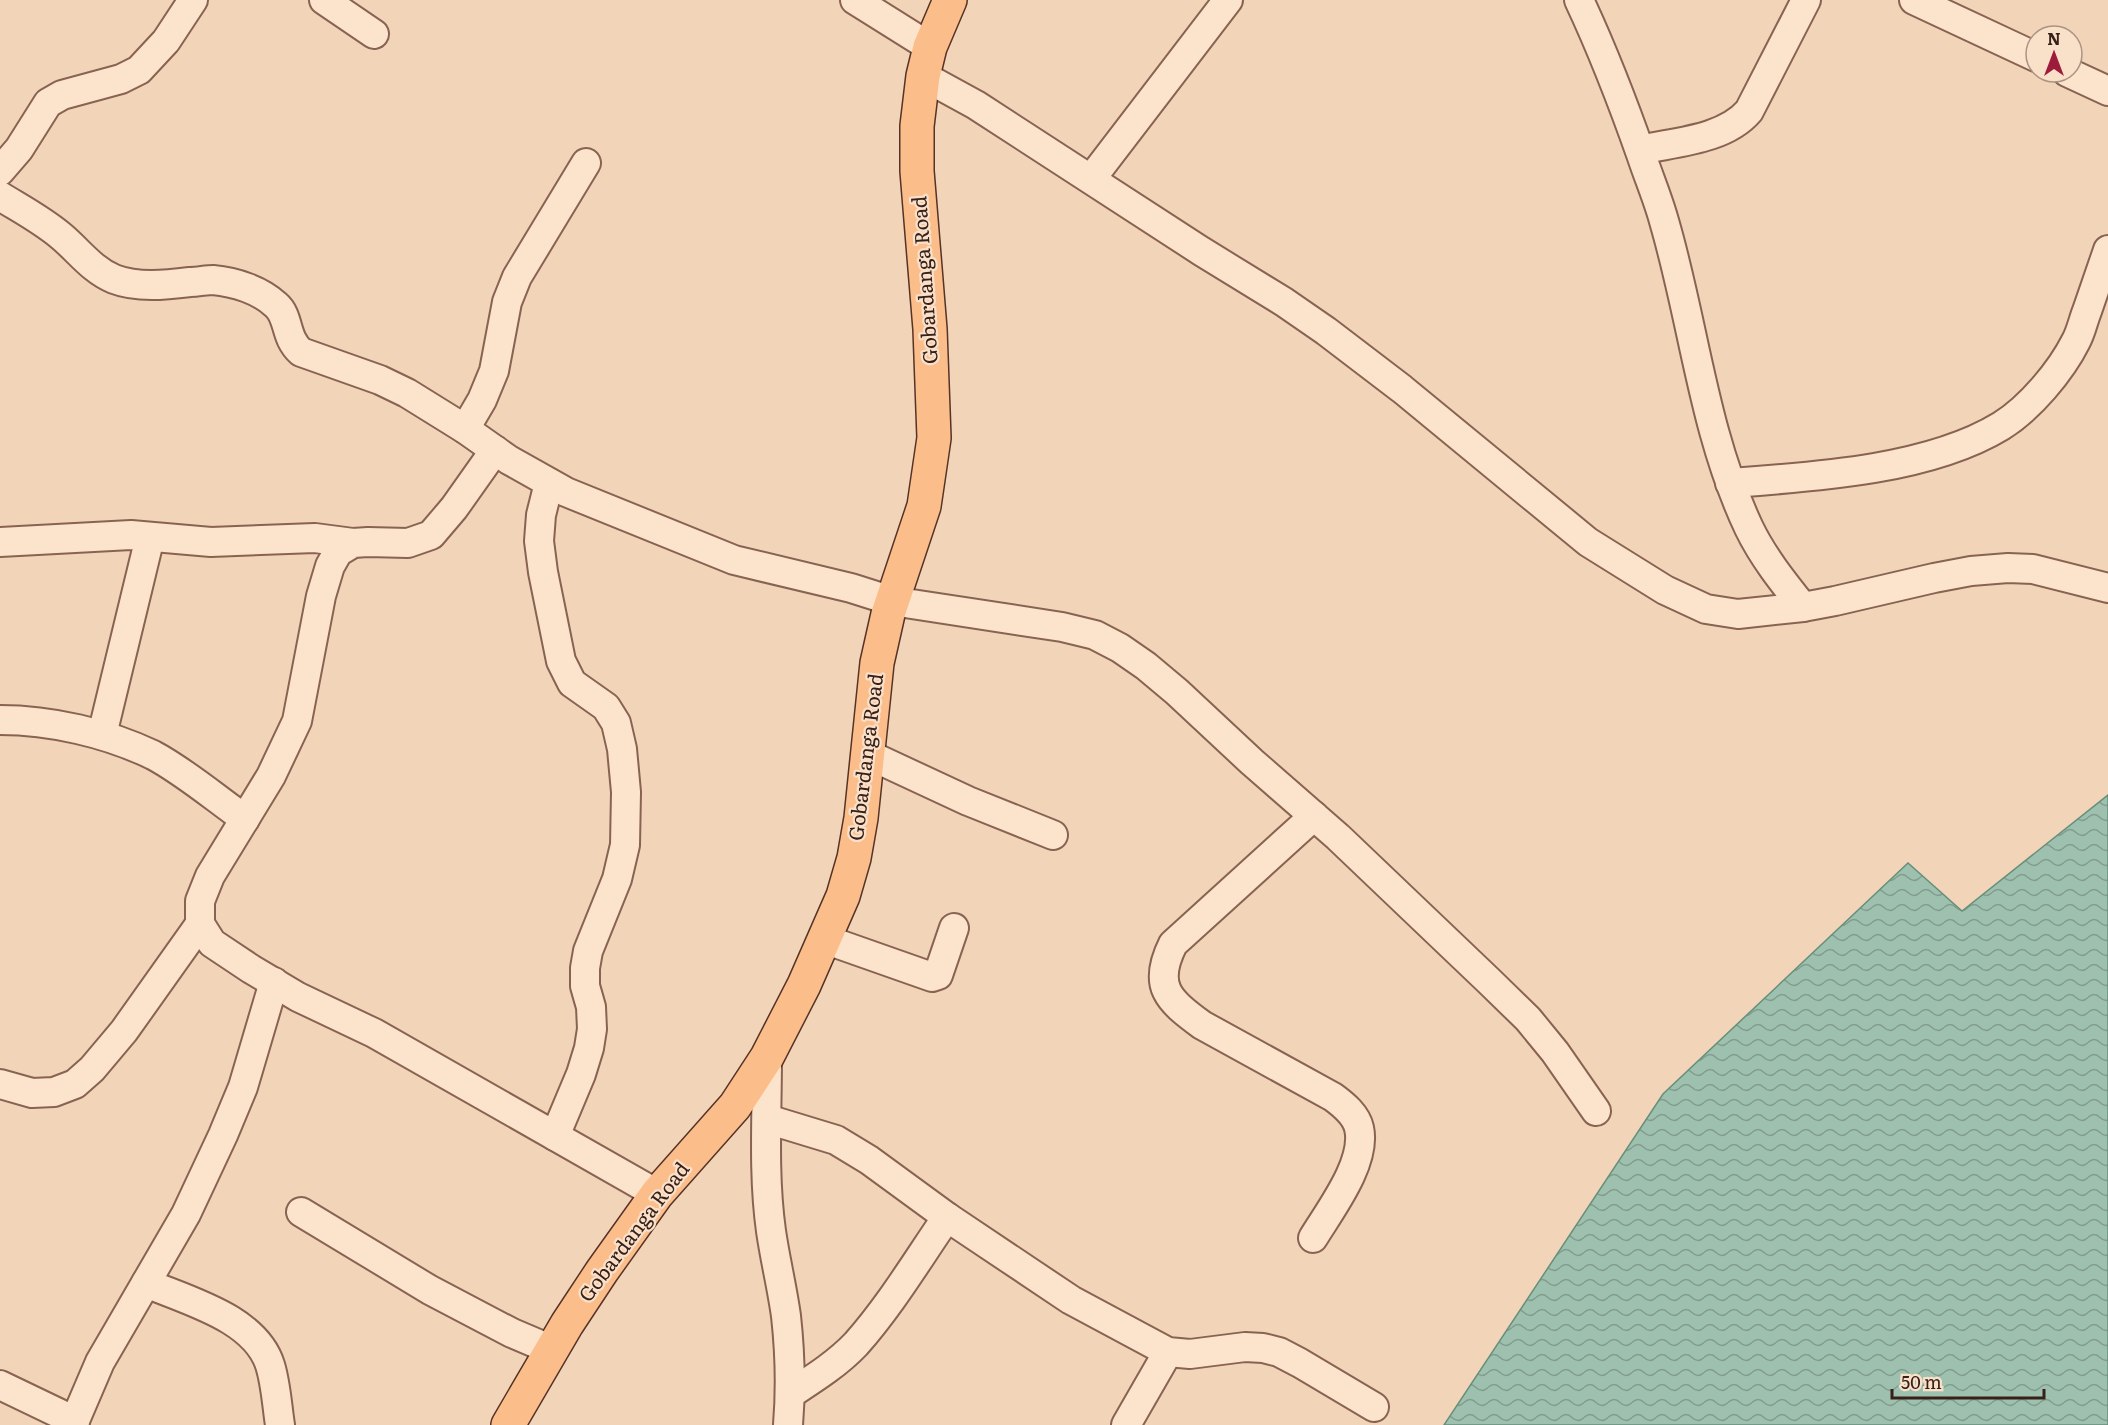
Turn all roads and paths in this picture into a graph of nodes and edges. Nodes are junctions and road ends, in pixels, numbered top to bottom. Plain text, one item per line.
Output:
1 (193, 0) edge
2 (324, 0) edge
3 (855, 0) edge
4 (950, 0) edge
5 (1228, 0) edge
6 (1579, 0) edge
7 (1806, 0) edge
8 (1914, 0) edge
9 (374, 34) dead end
10 (2024, 51) edge
11 (926, 61) junction
12 (2084, 80) edge
13 (2108, 91) edge
14 (1640, 150) junction
15 (586, 163) dead end
16 (0, 171) edge
17 (1091, 179) junction
18 (0, 196) edge
19 (2108, 250) edge
20 (465, 429) junction
21 (495, 450) junction
22 (549, 483) junction
23 (1730, 483) junction
24 (150, 537) junction
25 (0, 542) edge
26 (353, 543) junction
27 (2108, 588) edge
28 (892, 602) junction
29 (1803, 607) junction
30 (0, 720) edge
31 (102, 735) junction
32 (867, 754) junction
33 (1314, 816) junction
34 (244, 819) junction
35 (1053, 835) dead end
36 (201, 924) junction
37 (954, 928) dead end
38 (824, 939) junction
39 (274, 982) junction
40 (767, 1058) junction
41 (0, 1084) edge
42 (1596, 1111) dead end
43 (767, 1119) junction
44 (555, 1136) junction
45 (657, 1194) junction
46 (301, 1212) dead end
47 (947, 1217) junction
48 (1313, 1238) dead end
49 (146, 1283) junction
50 (552, 1350) junction
51 (1168, 1352) junction
52 (0, 1385) edge
53 (790, 1394) junction
54 (1374, 1407) dead end
55 (74, 1423) edge
56 (280, 1425) edge
57 (508, 1425) edge
58 (788, 1425) edge
59 (1125, 1425) edge

1 - 16 street
2 - 9 street
3 - 11 street
4 - 11 main road, Gobardanga Road
5 - 17 street
6 - 14 street
7 - 14 street
8 - 10 street
11 - 17 street
11 - 28 main road, Gobardanga Road
12 - 13 street
14 - 23 street
15 - 20 street
17 - 29 street
18 - 20 street
19 - 23 street
20 - 21 street
21 - 22 street
21 - 26 street
22 - 28 street
22 - 44 street
23 - 29 street
24 - 25 street
24 - 26 street
24 - 31 street
26 - 34 street
27 - 29 street
28 - 32 main road, Gobardanga Road
28 - 33 street
30 - 31 street
31 - 34 street
32 - 35 street
32 - 38 main road, Gobardanga Road
33 - 42 street
33 - 48 street
34 - 36 street
36 - 39 street
36 - 41 street
37 - 38 street
38 - 40 main road, Gobardanga Road
39 - 44 street
39 - 49 street
40 - 43 street
40 - 45 main road, Gobardanga Road
43 - 47 street
43 - 53 street
44 - 45 street
45 - 50 main road, Gobardanga Road
46 - 50 street
47 - 51 street
47 - 53 street
49 - 55 street
49 - 56 street
50 - 57 main road, Gobardanga Road
51 - 54 street
51 - 59 street
52 - 55 street
53 - 58 street

